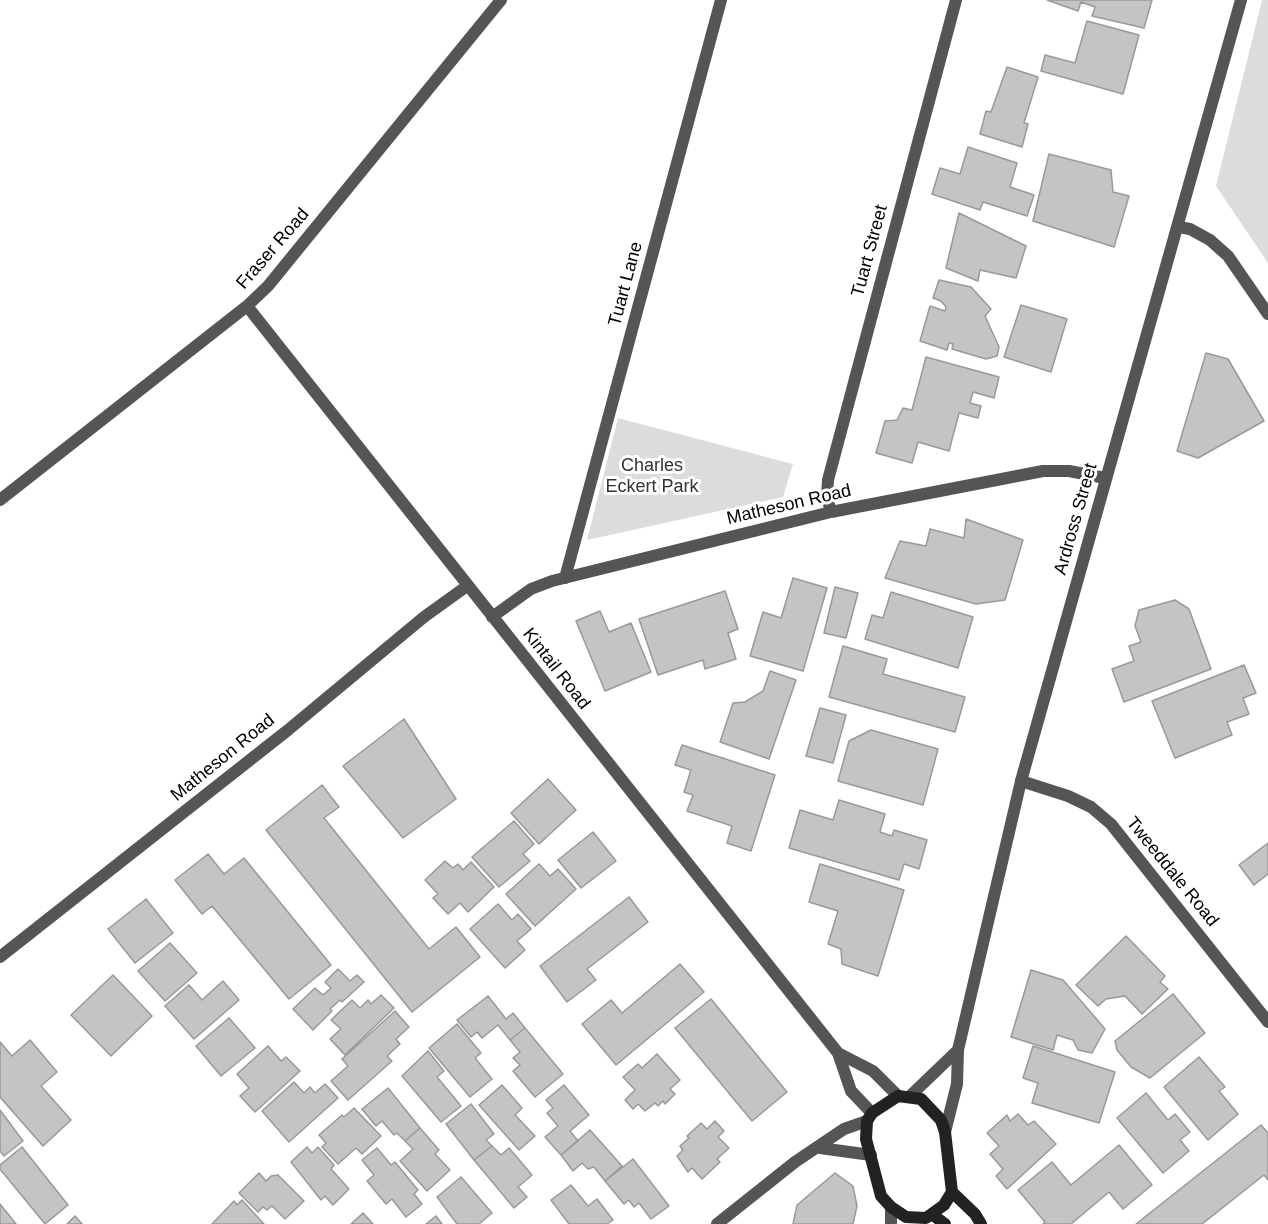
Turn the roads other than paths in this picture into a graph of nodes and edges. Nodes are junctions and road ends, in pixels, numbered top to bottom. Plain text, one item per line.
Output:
1 (501, 0) edge
2 (722, 0) edge
3 (956, 0) edge
4 (1241, 0) edge
5 (1179, 226) junction
6 (247, 306) junction
7 (1268, 314) edge
8 (1105, 478) junction
9 (0, 500) edge
10 (831, 512) junction
11 (565, 578) junction
12 (467, 586) junction
13 (492, 617) junction
14 (1021, 781) junction
15 (0, 957) edge
16 (1268, 1022) edge
17 (958, 1050) junction
18 (838, 1053) junction
19 (904, 1096) junction
20 (869, 1117) junction
21 (945, 1132) junction
22 (820, 1148) junction
23 (871, 1155) junction
24 (952, 1192) junction
25 (891, 1207) junction
26 (927, 1219) edge
27 (717, 1224) edge
28 (891, 1224) edge
29 (945, 1224) edge
30 (981, 1224) edge

1 - 6 street, Fraser Road
2 - 11 street, Tuart Lane
3 - 10 street, Tuart Street
4 - 5 street, Ardross Street
5 - 7 street
5 - 8 street, Ardross Street
6 - 9 street, Fraser Road
6 - 12 street, Kintail Road
8 - 10 street, Matheson Road
8 - 14 street, Ardross Street
10 - 11 street, Matheson Road
11 - 13 street, Matheson Road
12 - 13 street, Kintail Road
12 - 15 street, Matheson Road
13 - 18 street, Kintail Road
14 - 16 street, Tweeddale Road
14 - 17 street, Ardross Street
17 - 19 street
17 - 21 street, Ardross Street
18 - 19 street, Kintail Road
18 - 20 street, Kintail Road
19 - 20 main road
19 - 21 main road
20 - 22 street
20 - 23 main road
21 - 24 main road
22 - 23 street
22 - 27 street
23 - 25 main road
24 - 26 main road
24 - 30 main road
25 - 26 main road
25 - 28 street
26 - 29 main road

